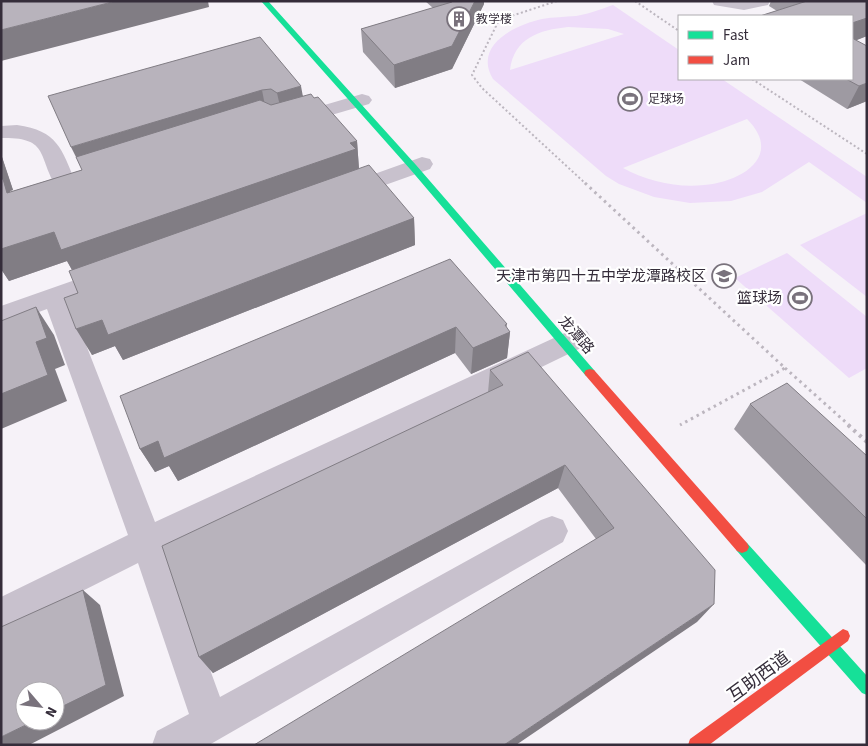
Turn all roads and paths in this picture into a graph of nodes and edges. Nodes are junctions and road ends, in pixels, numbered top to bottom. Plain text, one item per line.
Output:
1 (264, 1) edge
2 (274, 1) edge
3 (556, 1) edge
4 (635, 1) edge
5 (720, 1) edge
6 (762, 1) edge
7 (678, 30) edge
8 (754, 80) edge
9 (358, 101) junction
10 (276, 125) edge
11 (1, 132) edge
12 (867, 154) edge
13 (417, 166) junction
14 (65, 183) edge
15 (330, 197) edge
16 (128, 270) edge
17 (519, 273) dead end
18 (55, 297) junction
19 (1, 316) edge
20 (575, 340) junction
21 (785, 368) junction
22 (649, 442) junction
23 (867, 442) edge
24 (552, 531) dead end
25 (147, 542) junction
26 (1, 615) edge
27 (843, 636) dead end
28 (830, 646) junction
29 (867, 688) edge
30 (210, 722) junction
31 (171, 745) edge
32 (696, 745) edge

1 - 9 street, 龙潭路
2 - 9 street, 龙潭路
3 - 21 path
4 - 7 path
5 - 6 street
8 - 12 path
9 - 10 street
9 - 13 street, 龙潭路
11 - 14 street
13 - 15 street
13 - 17 street, 龙潭路
13 - 20 street, 龙潭路
16 - 18 street
18 - 19 street
18 - 25 street
20 - 22 street, 龙潭路
20 - 25 street
21 - 22 path
21 - 23 path
22 - 28 street, 龙潭路
24 - 30 street
25 - 26 street
25 - 30 street
27 - 28 street, 互助西道
28 - 29 street, 龙潭路
28 - 32 street, 互助西道
30 - 31 street

